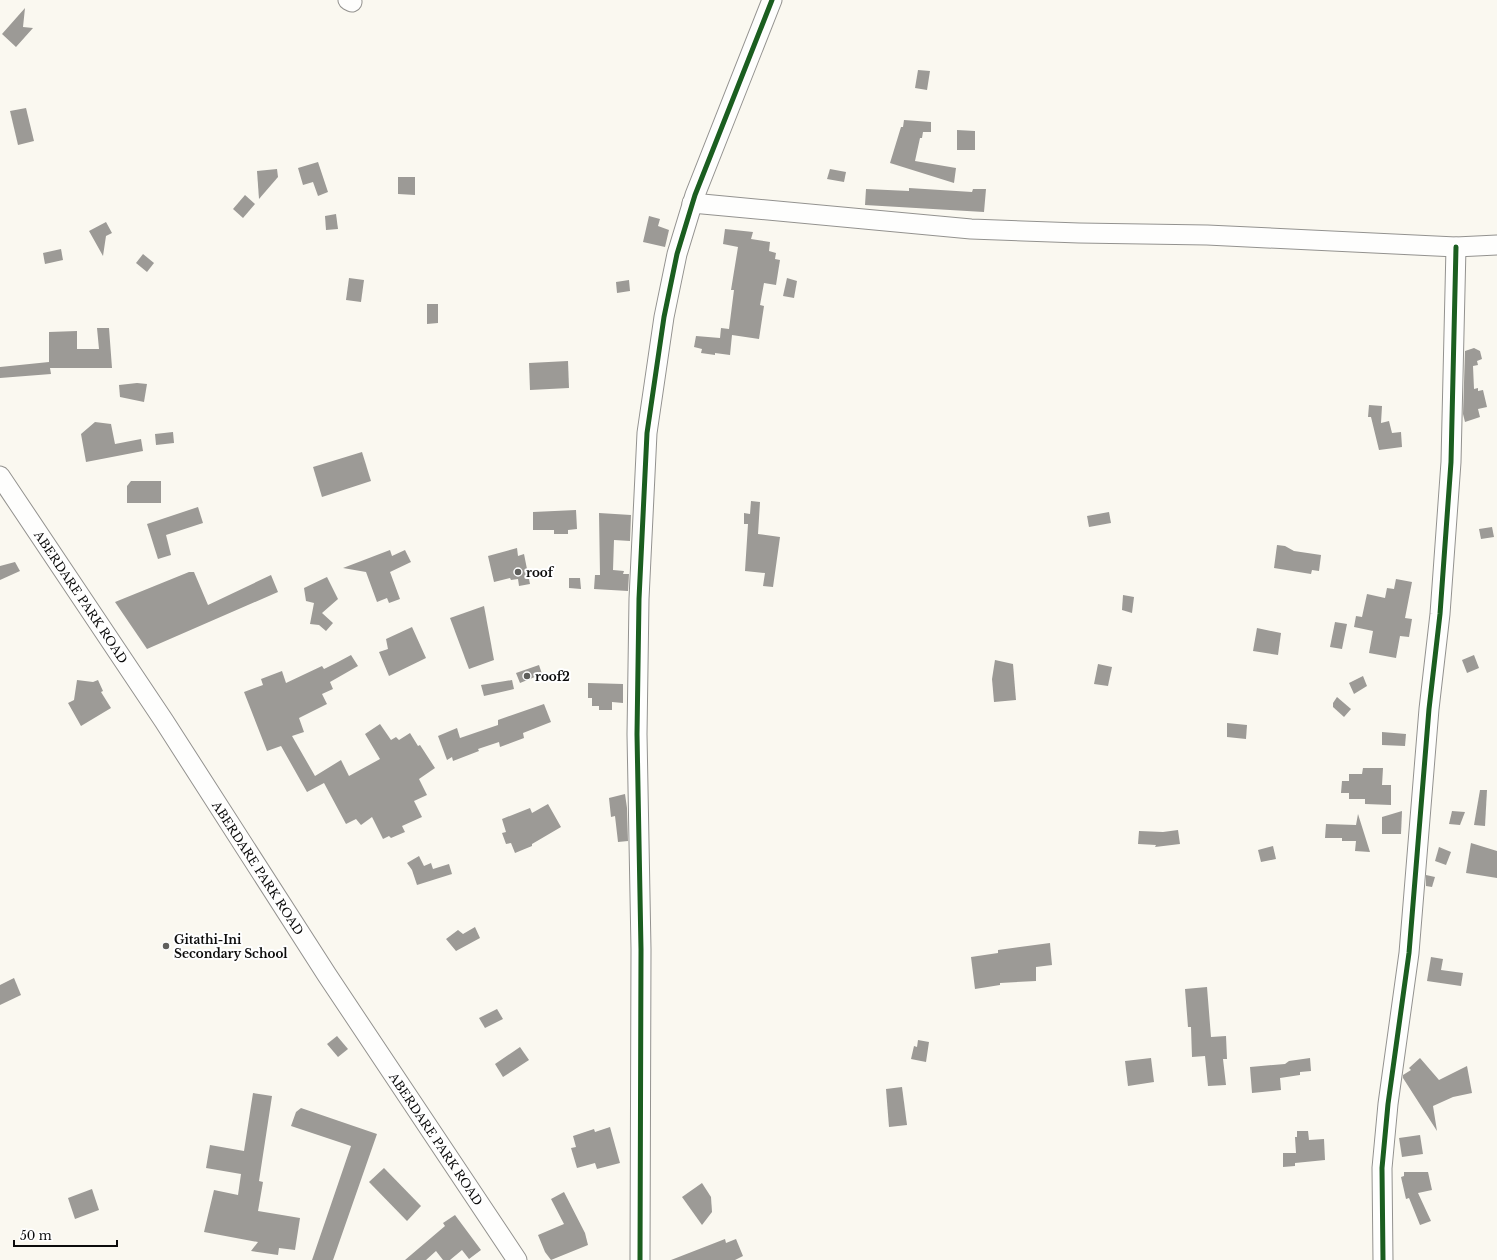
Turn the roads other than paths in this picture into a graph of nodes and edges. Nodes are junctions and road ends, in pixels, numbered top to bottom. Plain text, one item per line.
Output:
1 (772, 0) edge
2 (692, 203) junction
3 (1497, 245) edge
4 (1456, 247) junction
5 (0, 476) edge
6 (517, 1260) edge
7 (640, 1260) edge
8 (1383, 1260) edge

1 - 2 street
2 - 4 street
2 - 7 street
3 - 4 street
4 - 8 street
5 - 6 street, ABERDARE PARK ROAD

